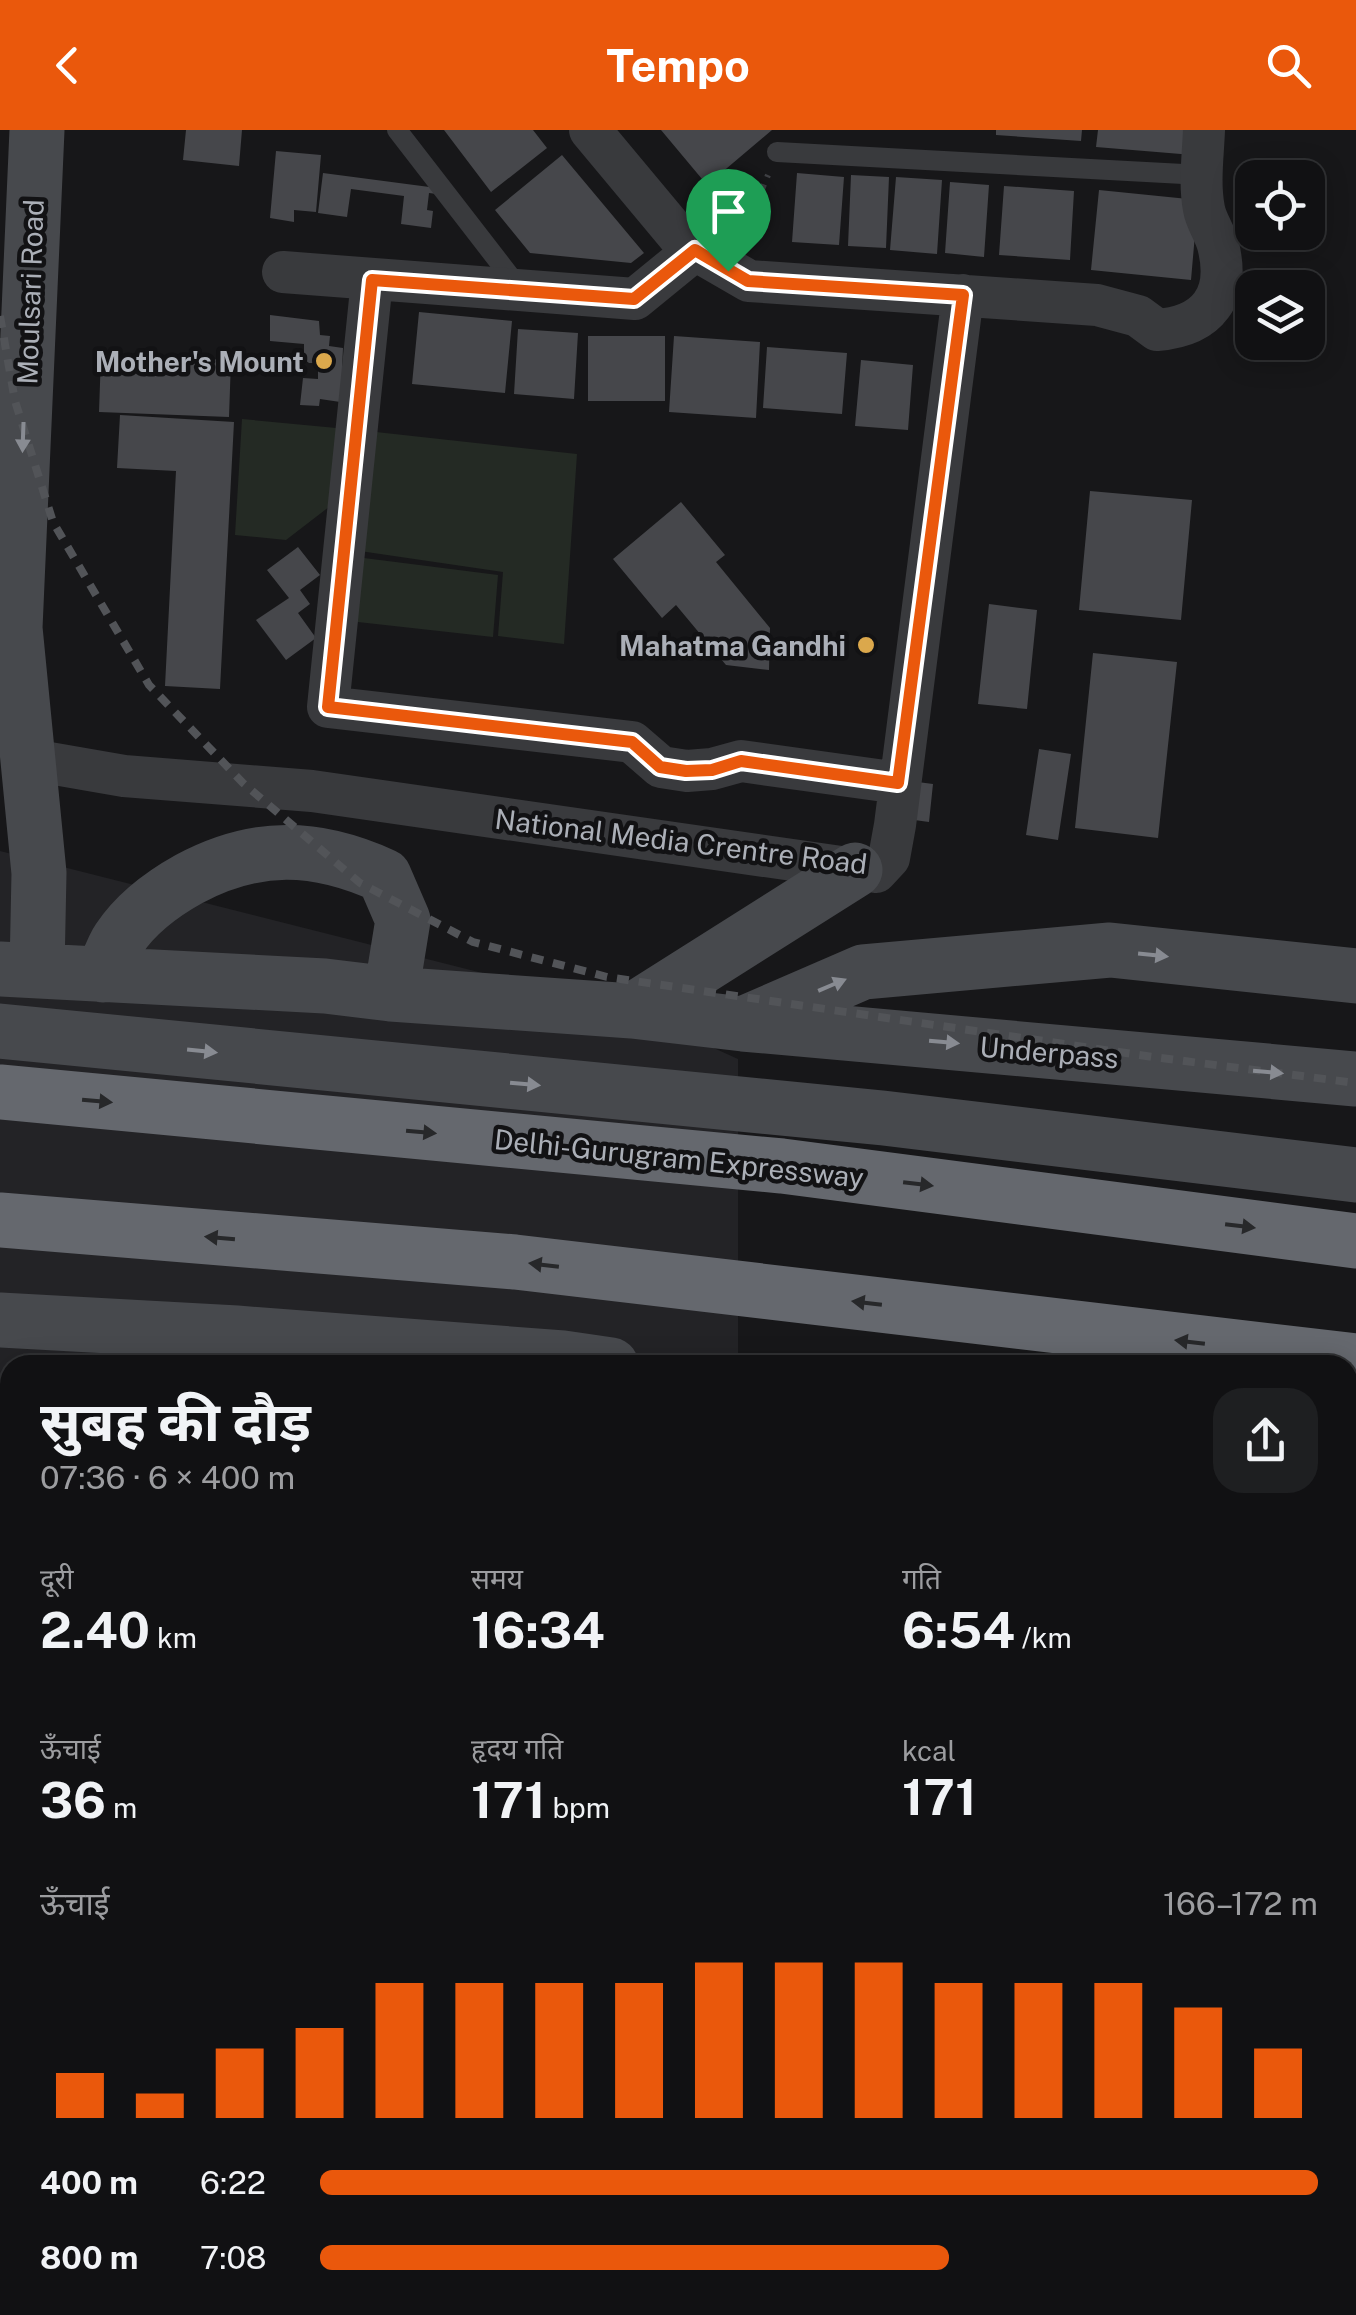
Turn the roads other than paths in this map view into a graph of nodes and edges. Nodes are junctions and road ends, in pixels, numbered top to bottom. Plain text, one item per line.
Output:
1 (37, 130) edge
2 (395, 130) edge
3 (590, 130) edge
4 (1204, 130) edge
5 (777, 152) road end
6 (1202, 175) junction
7 (712, 260) junction
8 (283, 272) dead end
9 (372, 280) junction
10 (521, 291) junction
11 (963, 295) junction
12 (26, 758) junction
13 (898, 783) junction
14 (855, 870) junction
15 (20, 889) edge
16 (18, 969) edge
17 (102, 975) junction
18 (1356, 976) edge
19 (391, 994) junction
20 (632, 1011) junction
21 (743, 1024) junction
22 (0, 1032) edge
23 (1356, 1080) edge
24 (0, 1092) edge
25 (1356, 1175) edge
26 (0, 1220) edge
27 (1356, 1241) edge
28 (0, 1320) edge
29 (457, 1355) edge
30 (1305, 1355) edge

1 -> 12 main road, Moulsari Road
2 - 10 lane
3 - 7 street
4 - 6 street
5 - 6 lane
6 - 11 street
7 - 10 street
7 - 11 street
8 - 9 street
9 - 10 street
9 - 13 street
11 - 13 street, National Media Crentre Road
12 - 14 street, National Media Crentre Road
12 - 15 main road, Moulsari Road
13 - 14 street, National Media Crentre Road
14 - 20 main road
15 - 16 main road, Moulsari Road
16 - 17 main road, Underpass
17 - 19 main road, Underpass
17 - 19 main road
21 -> 18 main road
19 - 20 main road, Underpass
20 - 21 main road, Underpass
21 -> 23 main road, Underpass
22 -> 25 main road
24 -> 27 highway, Delhi-Gurugram Expressway
30 -> 26 highway
28 - 29 main road

